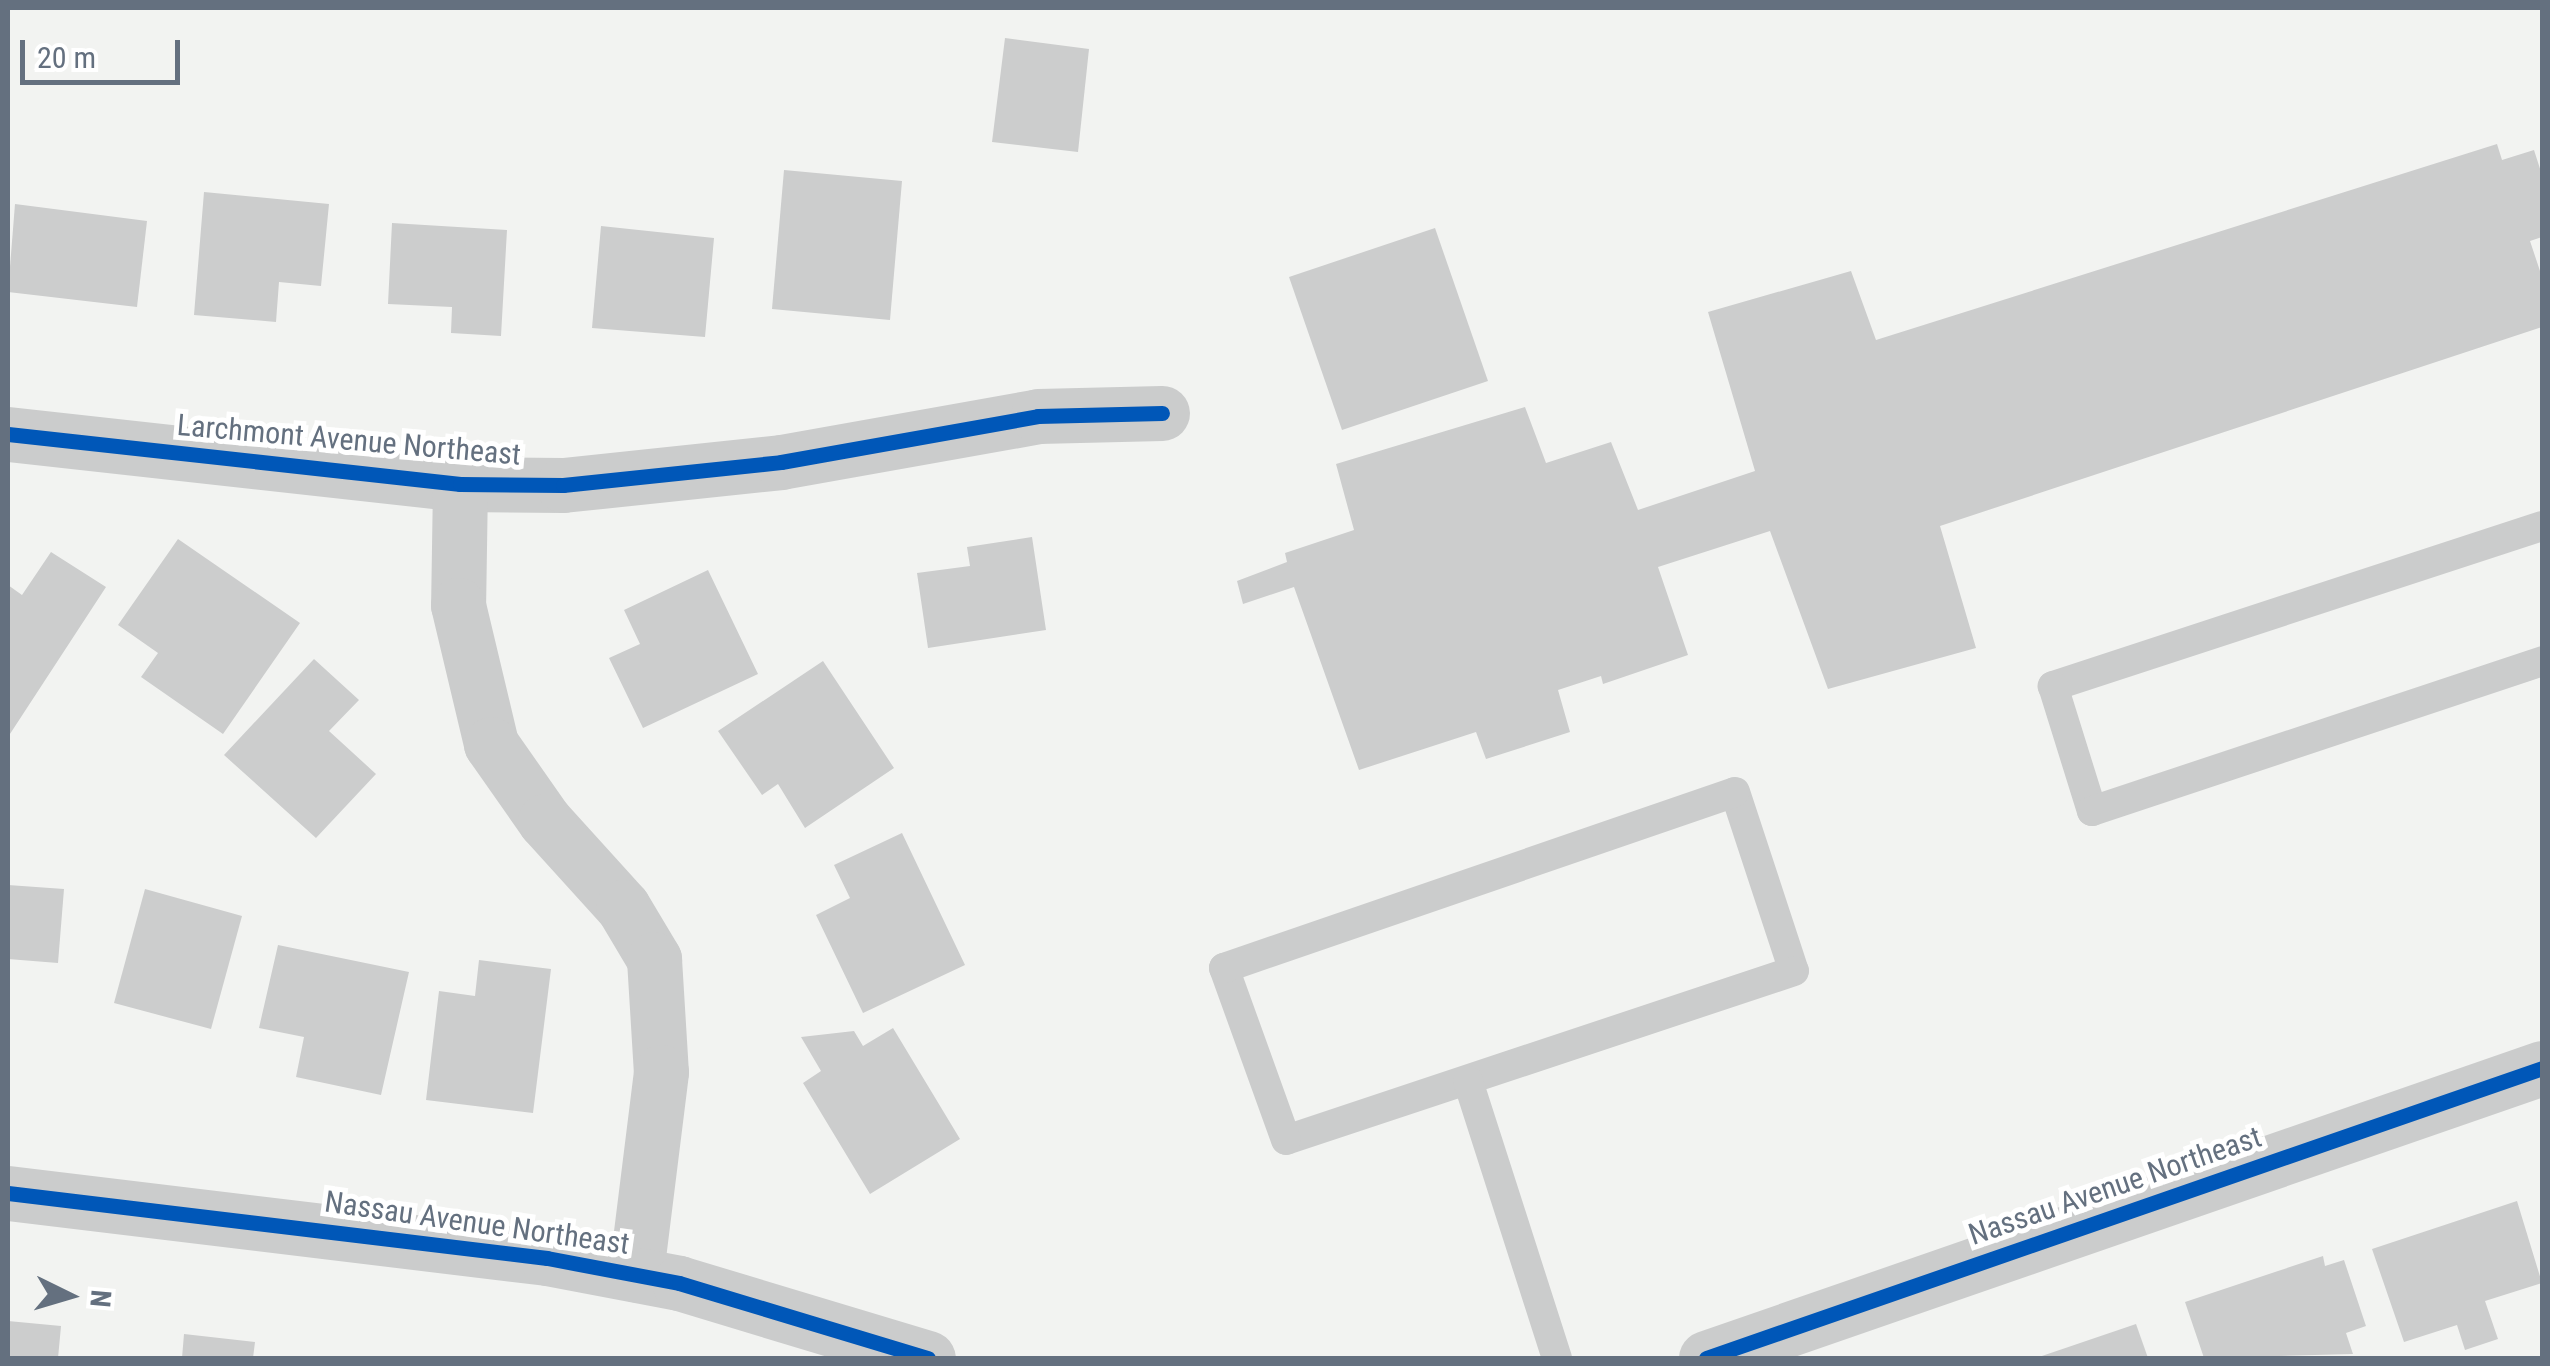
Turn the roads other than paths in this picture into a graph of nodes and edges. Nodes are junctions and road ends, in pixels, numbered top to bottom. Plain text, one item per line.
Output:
1 (1162, 413) dead end
2 (8, 434) edge
3 (460, 484) junction
4 (2542, 526) edge
5 (2542, 662) edge
6 (2542, 1068) edge
7 (1468, 1081) junction
8 (8, 1193) edge
9 (636, 1274) junction
10 (1772, 1347) edge
11 (928, 1358) edge
12 (1557, 1358) edge
13 (1706, 1358) edge

1 - 3 street, Larchmont Avenue Northeast
2 - 3 street, Larchmont Avenue Northeast
3 - 9 street
4 - 5 lane
6 - 10 street, Nassau Avenue Northeast
7 - 7 lane
7 - 12 lane
8 - 9 street, Nassau Avenue Northeast
9 - 11 street, Nassau Avenue Northeast
10 - 13 street, Nassau Avenue Northeast

